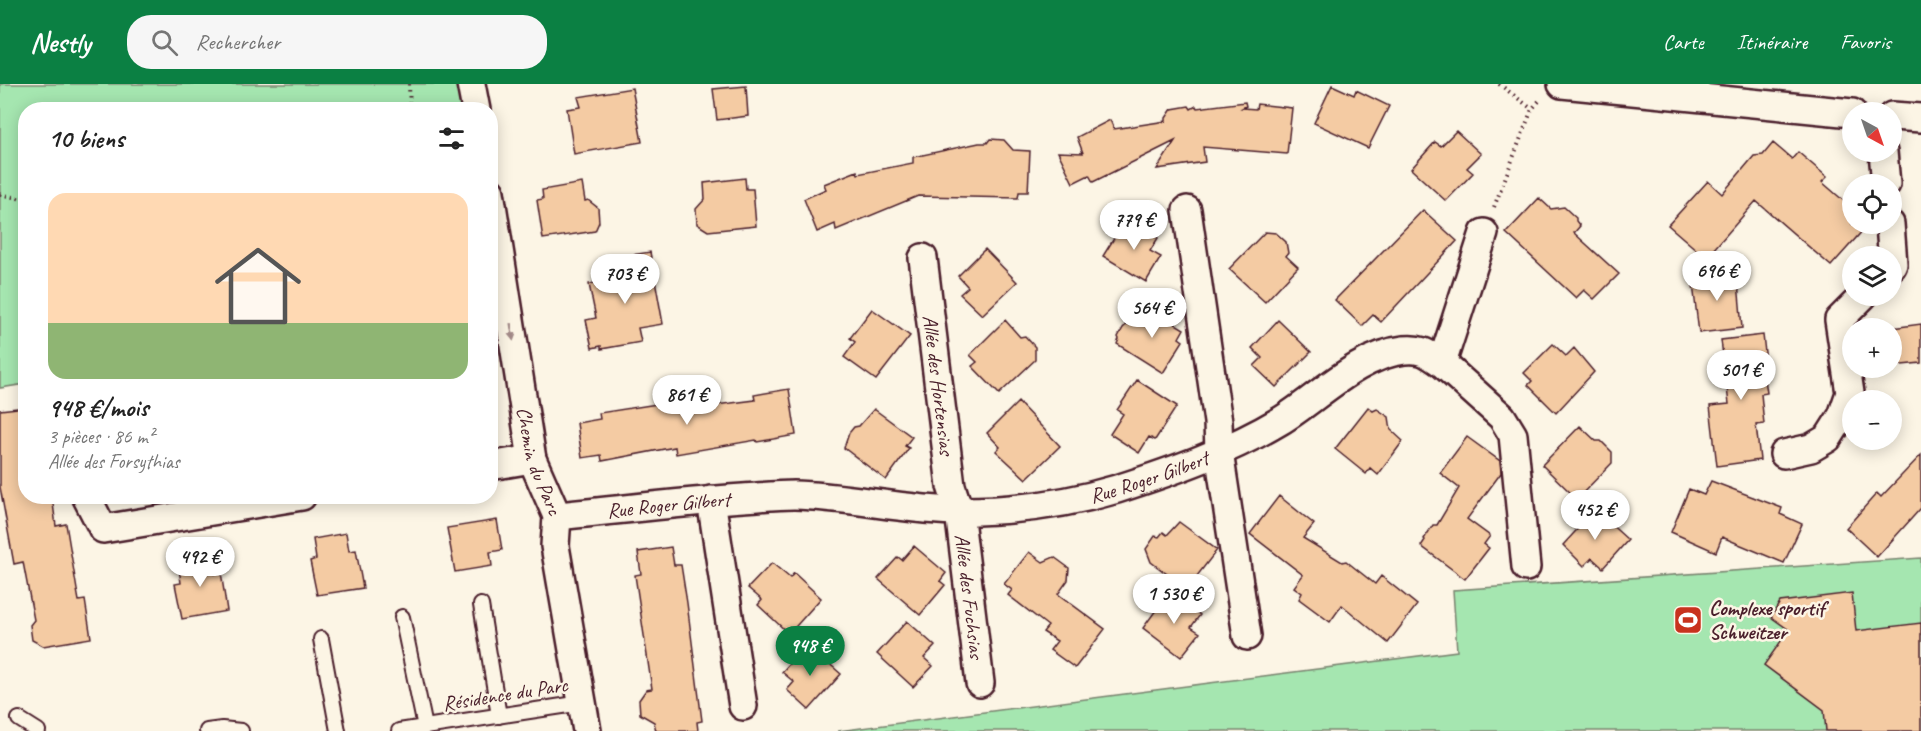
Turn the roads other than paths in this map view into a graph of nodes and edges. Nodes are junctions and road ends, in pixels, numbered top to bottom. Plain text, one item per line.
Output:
1 (471, 84) edge
2 (1562, 84) edge
3 (474, 102) edge
4 (1842, 112) edge
5 (1902, 117) edge
6 (1921, 118) edge
7 (1187, 210) dead end
8 (1485, 232) road end
9 (498, 243) edge
10 (923, 258) dead end
11 (1853, 306) edge
12 (1442, 363) junction
13 (1219, 452) junction
14 (1784, 454) dead end
15 (532, 459) junction
16 (498, 465) edge
17 (711, 500) junction
18 (90, 504) edge
19 (254, 504) edge
20 (959, 511) junction
21 (557, 516) junction
22 (1526, 567) dead end
23 (481, 605) dead end
24 (402, 617) dead end
25 (1247, 636) dead end
26 (321, 639) dead end
27 (980, 683) dead end
28 (582, 704) junction
29 (743, 706) dead end
30 (499, 716) junction
31 (19, 719) dead end
32 (424, 727) junction
33 (38, 731) edge
34 (207, 731) edge
35 (241, 731) edge
36 (338, 731) edge
37 (399, 731) edge
38 (587, 731) edge

1 - 3 street
2 - 4 street
5 - 6 street
7 - 13 street
8 - 12 street
9 -> 15 street, Chemin du Parc
10 - 20 street, Allée des Hortensias
11 - 14 street
12 - 13 street, Rue Roger Gilbert
12 - 22 street, Rue Roger Gilbert
13 - 20 street, Rue Roger Gilbert
13 - 25 street
15 - 16 street
15 - 21 street, Chemin du Parc
17 - 20 street, Rue Roger Gilbert
17 - 21 street, Rue Roger Gilbert
17 - 29 street
18 - 19 street
20 - 27 street, Allée des Fuchsias
21 - 28 street, Chemin du Parc
23 - 30 lane
24 - 32 lane
26 - 36 lane
28 - 30 lane, Résidence du Parc
28 - 38 street, Chemin du Parc
30 - 32 lane, Résidence du Parc
31 - 33 lane
32 - 37 lane, Résidence du Parc
34 - 35 lane

